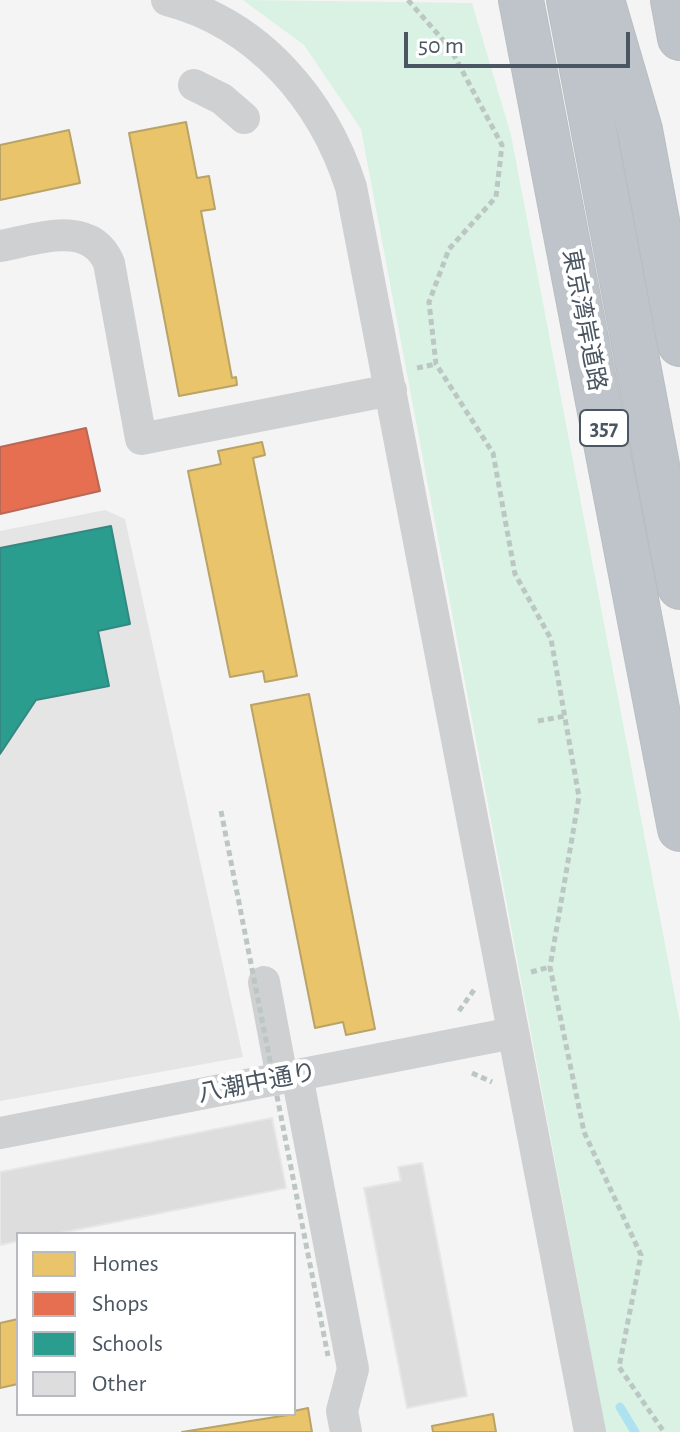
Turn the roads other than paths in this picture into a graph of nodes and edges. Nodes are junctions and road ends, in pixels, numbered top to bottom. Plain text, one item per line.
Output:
1 (167, 0) edge
2 (569, 0) edge
3 (602, 0) edge
4 (673, 0) edge
5 (526, 9) edge
6 (680, 38) edge
7 (194, 85) dead end
8 (244, 118) dead end
9 (0, 246) edge
10 (680, 344) edge
11 (391, 390) junction
12 (680, 587) edge
13 (680, 829) edge
14 (264, 982) dead end
15 (513, 1033) junction
16 (290, 1077) junction
17 (0, 1133) edge
18 (346, 1432) edge
19 (590, 1432) edge

1 - 11 street
2 - 12 highway, 東京湾岸道路 / 357
3 - 10 highway
4 - 6 highway
5 - 13 highway, 東京湾岸道路 / 357
7 - 8 street
9 - 11 street
11 - 15 street
14 - 16 street
15 - 16 street, 八潮中通り
15 - 19 street
16 - 17 street, 八潮中通り
16 - 18 street

